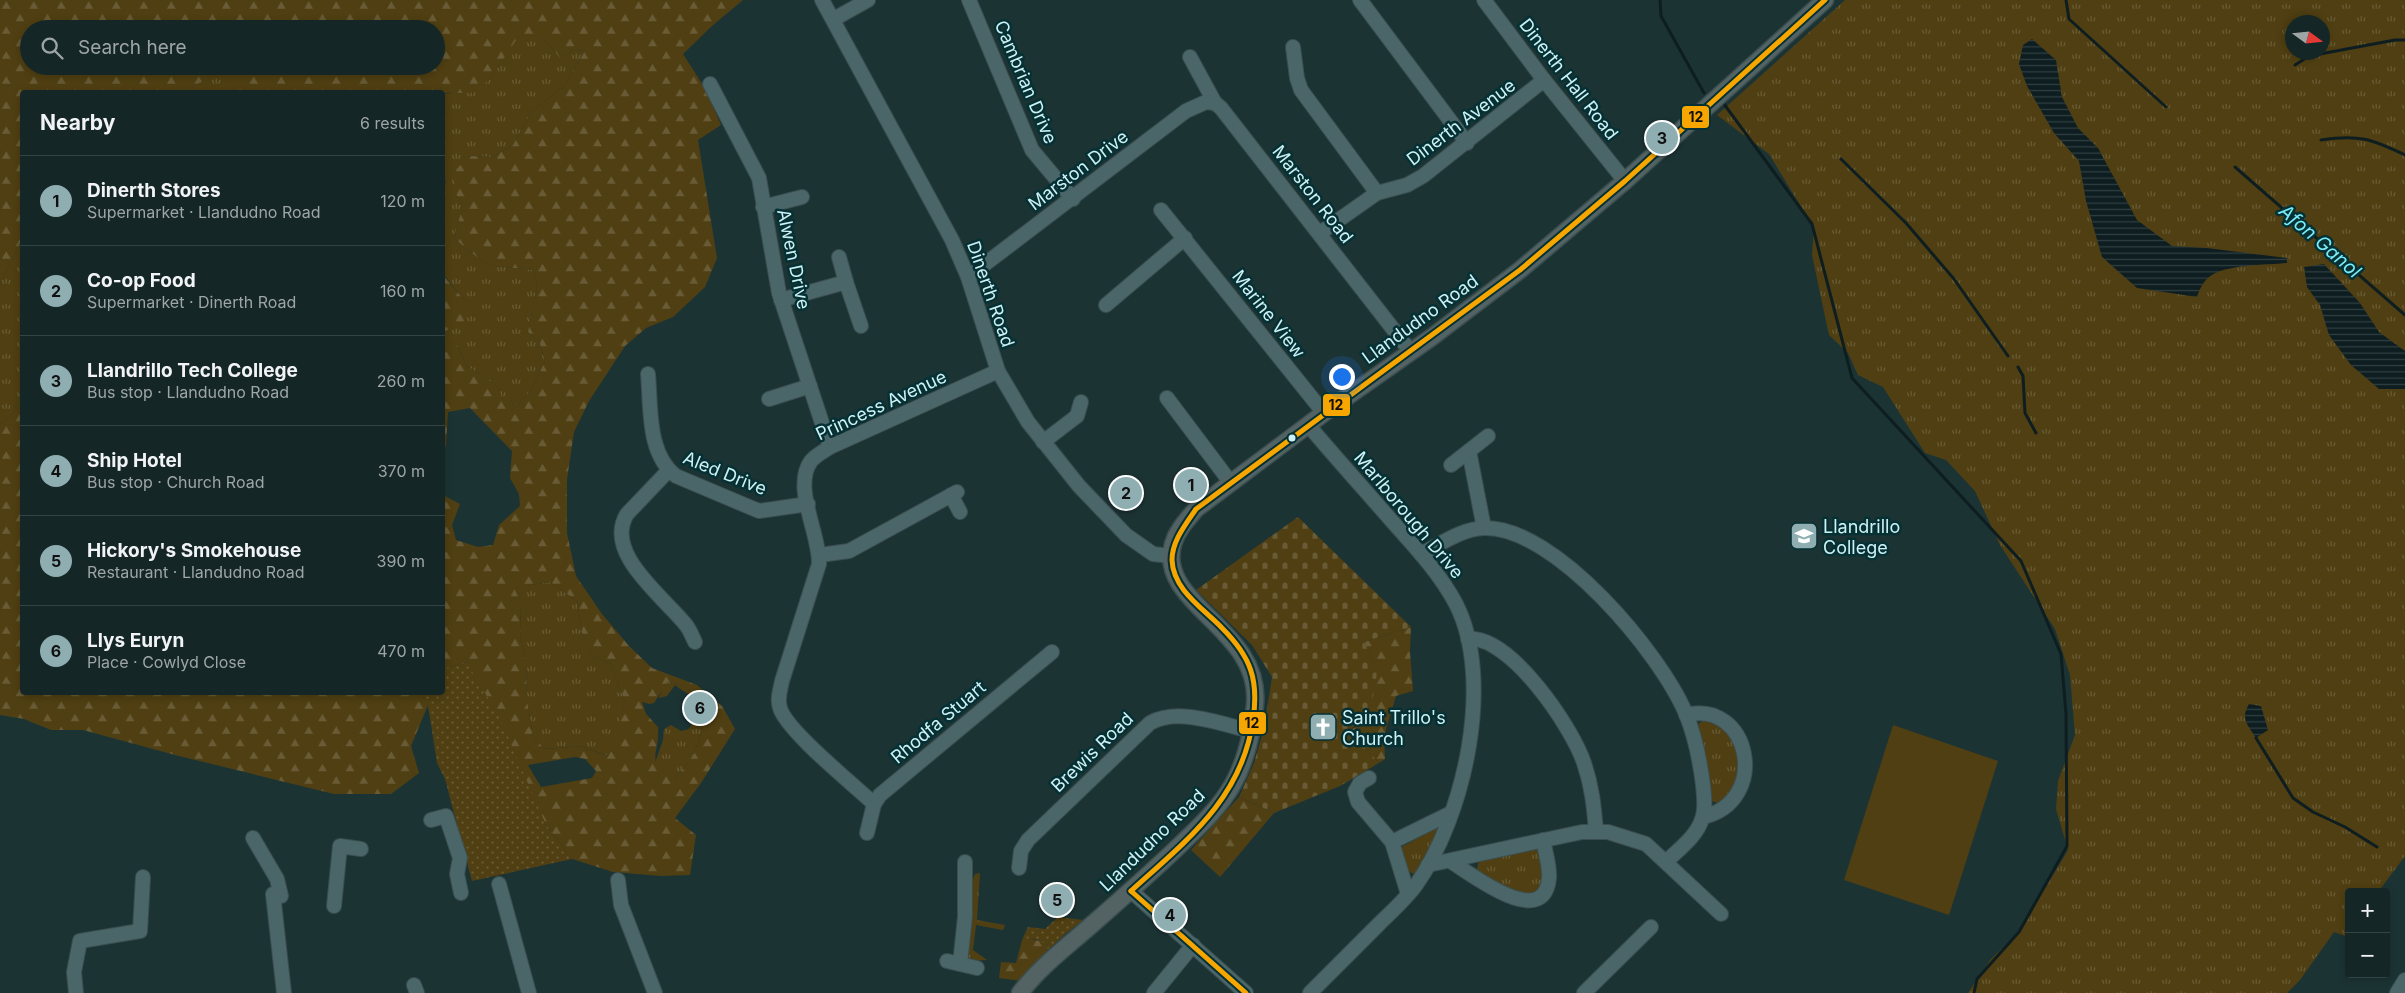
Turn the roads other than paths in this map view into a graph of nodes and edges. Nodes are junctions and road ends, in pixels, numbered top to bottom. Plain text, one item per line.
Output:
1 (822, 0) edge
2 (868, 0) edge
3 (970, 0) edge
4 (1360, 0) edge
5 (1484, 0) edge
6 (1825, 0) edge
7 (834, 20) junction
8 (1293, 47) dead end
9 (1190, 57) dead end
10 (1544, 80) junction
11 (710, 84) dead end
12 (1215, 103) junction
13 (1467, 143) junction
14 (1625, 181) junction
15 (1378, 193) junction
16 (802, 197) dead end
17 (1073, 199) junction
18 (763, 207) junction
19 (1161, 210) dead end
20 (1320, 233) junction
21 (1184, 238) junction
22 (839, 257) dead end
23 (968, 277) junction
24 (846, 282) junction
25 (781, 300) junction
26 (1106, 305) dead end
27 (861, 326) dead end
28 (1411, 352) junction
29 (998, 371) junction
30 (648, 374) dead end
31 (810, 386) junction
32 (1167, 398) dead end
33 (768, 399) dead end
34 (1081, 400) dead end
35 (1324, 413) junction
36 (1309, 426) junction
37 (1488, 436) dead end
38 (1043, 442) junction
39 (830, 448) junction
40 (1469, 451) junction
41 (1451, 465) dead end
42 (669, 470) junction
43 (1231, 483) junction
44 (808, 504) junction
45 (960, 512) dead end
46 (1484, 528) junction
47 (1421, 554) junction
48 (820, 555) junction
49 (1172, 556) junction
50 (1468, 639) junction
51 (695, 642) dead end
52 (1052, 652) dead end
53 (1686, 714) junction
54 (1251, 731) junction
55 (1369, 778) dead end
56 (874, 804) junction
57 (1451, 813) junction
58 (1703, 817) junction
59 (430, 820) dead end
60 (1596, 831) junction
61 (867, 833) dead end
62 (253, 838) dead end
63 (1543, 840) junction
64 (1392, 842) junction
65 (361, 849) dead end
66 (1450, 861) junction
67 (964, 862) dead end
68 (1666, 862) junction
69 (1428, 865) junction
70 (1019, 868) dead end
71 (143, 878) dead end
72 (618, 880) dead end
73 (499, 884) dead end
74 (1132, 891) junction
75 (461, 893) dead end
76 (1408, 894) junction
77 (334, 906) dead end
78 (1721, 914) dead end
79 (1650, 927) dead end
80 (1193, 945) junction
81 (977, 968) dead end
82 (2405, 980) edge
83 (76, 993) edge
84 (284, 993) edge
85 (530, 993) edge
86 (655, 993) edge
87 (1020, 993) edge
88 (1154, 993) edge
89 (1246, 993) edge
90 (1310, 993) edge
91 (1584, 993) edge
92 (2397, 993) edge

1 - 7 street, Dinerth Road
2 - 7 street
3 - 17 street, Cambrian Drive
4 - 13 street
5 - 10 street, Dinerth Hall Road
6 - 14 main road, Llandudno Road
7 - 23 street, Dinerth Road
8 - 15 street
9 - 12 street, Marston Road
10 - 13 street, Dinerth Avenue
10 - 14 street, Dinerth Hall Road
11 - 18 street, Alwen Drive
12 - 17 street, Marston Drive
12 - 20 street, Marston Road
13 - 15 street, Dinerth Avenue
14 - 28 main road, Llandudno Road
15 - 20 street, Dinerth Avenue
16 - 18 street
17 - 23 street, Marston Drive
18 - 25 street, Alwen Drive
19 - 21 street, Marine View
20 - 28 street, Marston Road
21 - 26 street
21 - 35 street, Marine View
22 - 24 street
23 - 29 street, Dinerth Road
24 - 25 street
24 - 27 street
25 - 31 street, Alwen Drive
28 - 35 main road, Llandudno Road
29 - 38 street, Dinerth Road
29 - 39 street, Princess Avenue
30 - 42 street, Aled Drive
31 - 33 street
31 - 39 street, Alwen Drive
32 - 43 street
34 - 38 street
35 - 36 main road, Llandudno Road
36 - 43 main road, Llandudno Road
36 - 47 street, Marlborough Drive
37 - 40 street
38 - 49 street, Dinerth Road
39 - 44 street, Princess Avenue
40 - 41 street
40 - 46 street
42 - 44 street, Aled Drive
42 - 51 street
43 - 49 main road, Llandudno Road
44 - 48 street, Princess Avenue
45 - 48 street
46 - 47 street
46 - 53 street
47 - 50 street, Marlborough Drive
48 - 56 street, Princess Avenue
49 - 54 main road, Llandudno Road
50 - 57 street, Marlborough Drive
50 - 60 street
52 - 56 street, Rhodfa Stuart
53 - 58 street
53 - 58 street
54 - 70 street, Brewis Road
54 - 74 main road, Llandudno Road
55 - 64 street
56 - 61 street, Rhodfa Stuart
57 - 64 street
57 - 69 street, Marlborough Drive
58 - 68 street
59 - 75 street
60 - 63 street
60 - 68 street
62 - 84 street
63 - 66 street
63 - 66 street
64 - 76 street
65 - 77 street
66 - 69 street
67 - 81 street
68 - 78 street
69 - 76 street, Marlborough Drive
71 - 83 street
72 - 86 street
73 - 85 street
74 - 80 street
74 - 87 main road, Llandudno Road
76 - 90 street, Marlborough Drive
79 - 91 street
80 - 88 street
80 - 89 street
82 - 92 street

